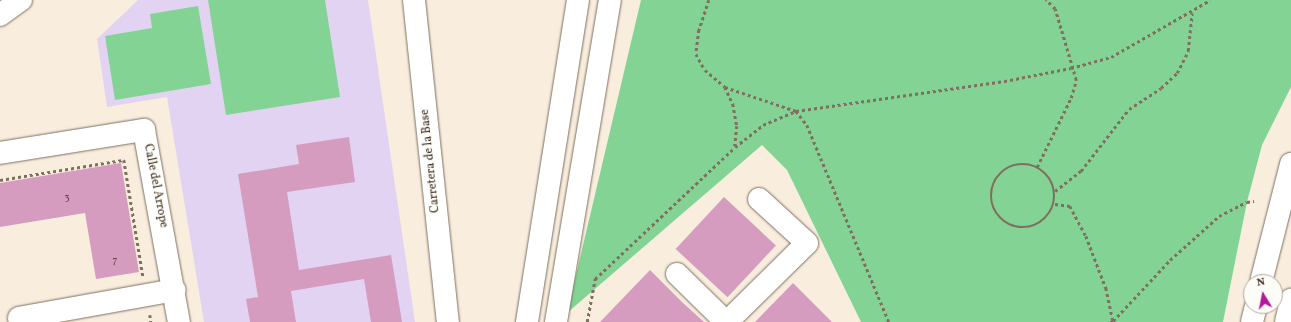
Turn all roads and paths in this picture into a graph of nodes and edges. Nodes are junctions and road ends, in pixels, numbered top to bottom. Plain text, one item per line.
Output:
1 (21, 0) edge
2 (414, 0) edge
3 (578, 0) edge
4 (610, 0) edge
5 (709, 0) edge
6 (1046, 0) edge
7 (1210, 0) edge
8 (1192, 13) junction
9 (0, 15) edge
10 (1071, 68) junction
11 (725, 87) junction
12 (796, 111) junction
13 (734, 147) junction
14 (0, 154) edge
15 (1291, 164) edge
16 (1037, 167) junction
17 (0, 180) edge
18 (1055, 191) junction
19 (760, 199) dead end
20 (1254, 201) dead end
21 (1055, 204) junction
22 (677, 274) dead end
23 (1263, 274) edge
24 (174, 290) junction
25 (146, 295) junction
26 (19, 318) dead end
27 (151, 322) edge
28 (179, 322) edge
29 (448, 322) edge
30 (527, 322) edge
31 (556, 322) edge
32 (587, 322) edge
33 (727, 322) edge
34 (889, 322) edge
35 (1113, 322) edge

1 - 9 main road
2 - 29 main road, Carretera de la Base
3 - 30 main road
4 - 31 main road
5 - 11 path
6 - 10 path
7 - 8 path
8 - 10 path
8 - 18 path
10 - 12 path
10 - 16 path
11 - 12 path
11 - 13 path
12 - 13 path
12 - 34 path
13 - 32 path
14 - 24 main road, Calle del Arrope
15 - 23 main road
16 - 18 path
16 - 21 path
17 - 25 path
18 - 21 path
19 - 33 main road
20 - 35 path
21 - 35 path
22 - 33 main road
24 - 25 main road
24 - 28 main road, Calle del Arrope
25 - 26 main road
25 - 27 path

